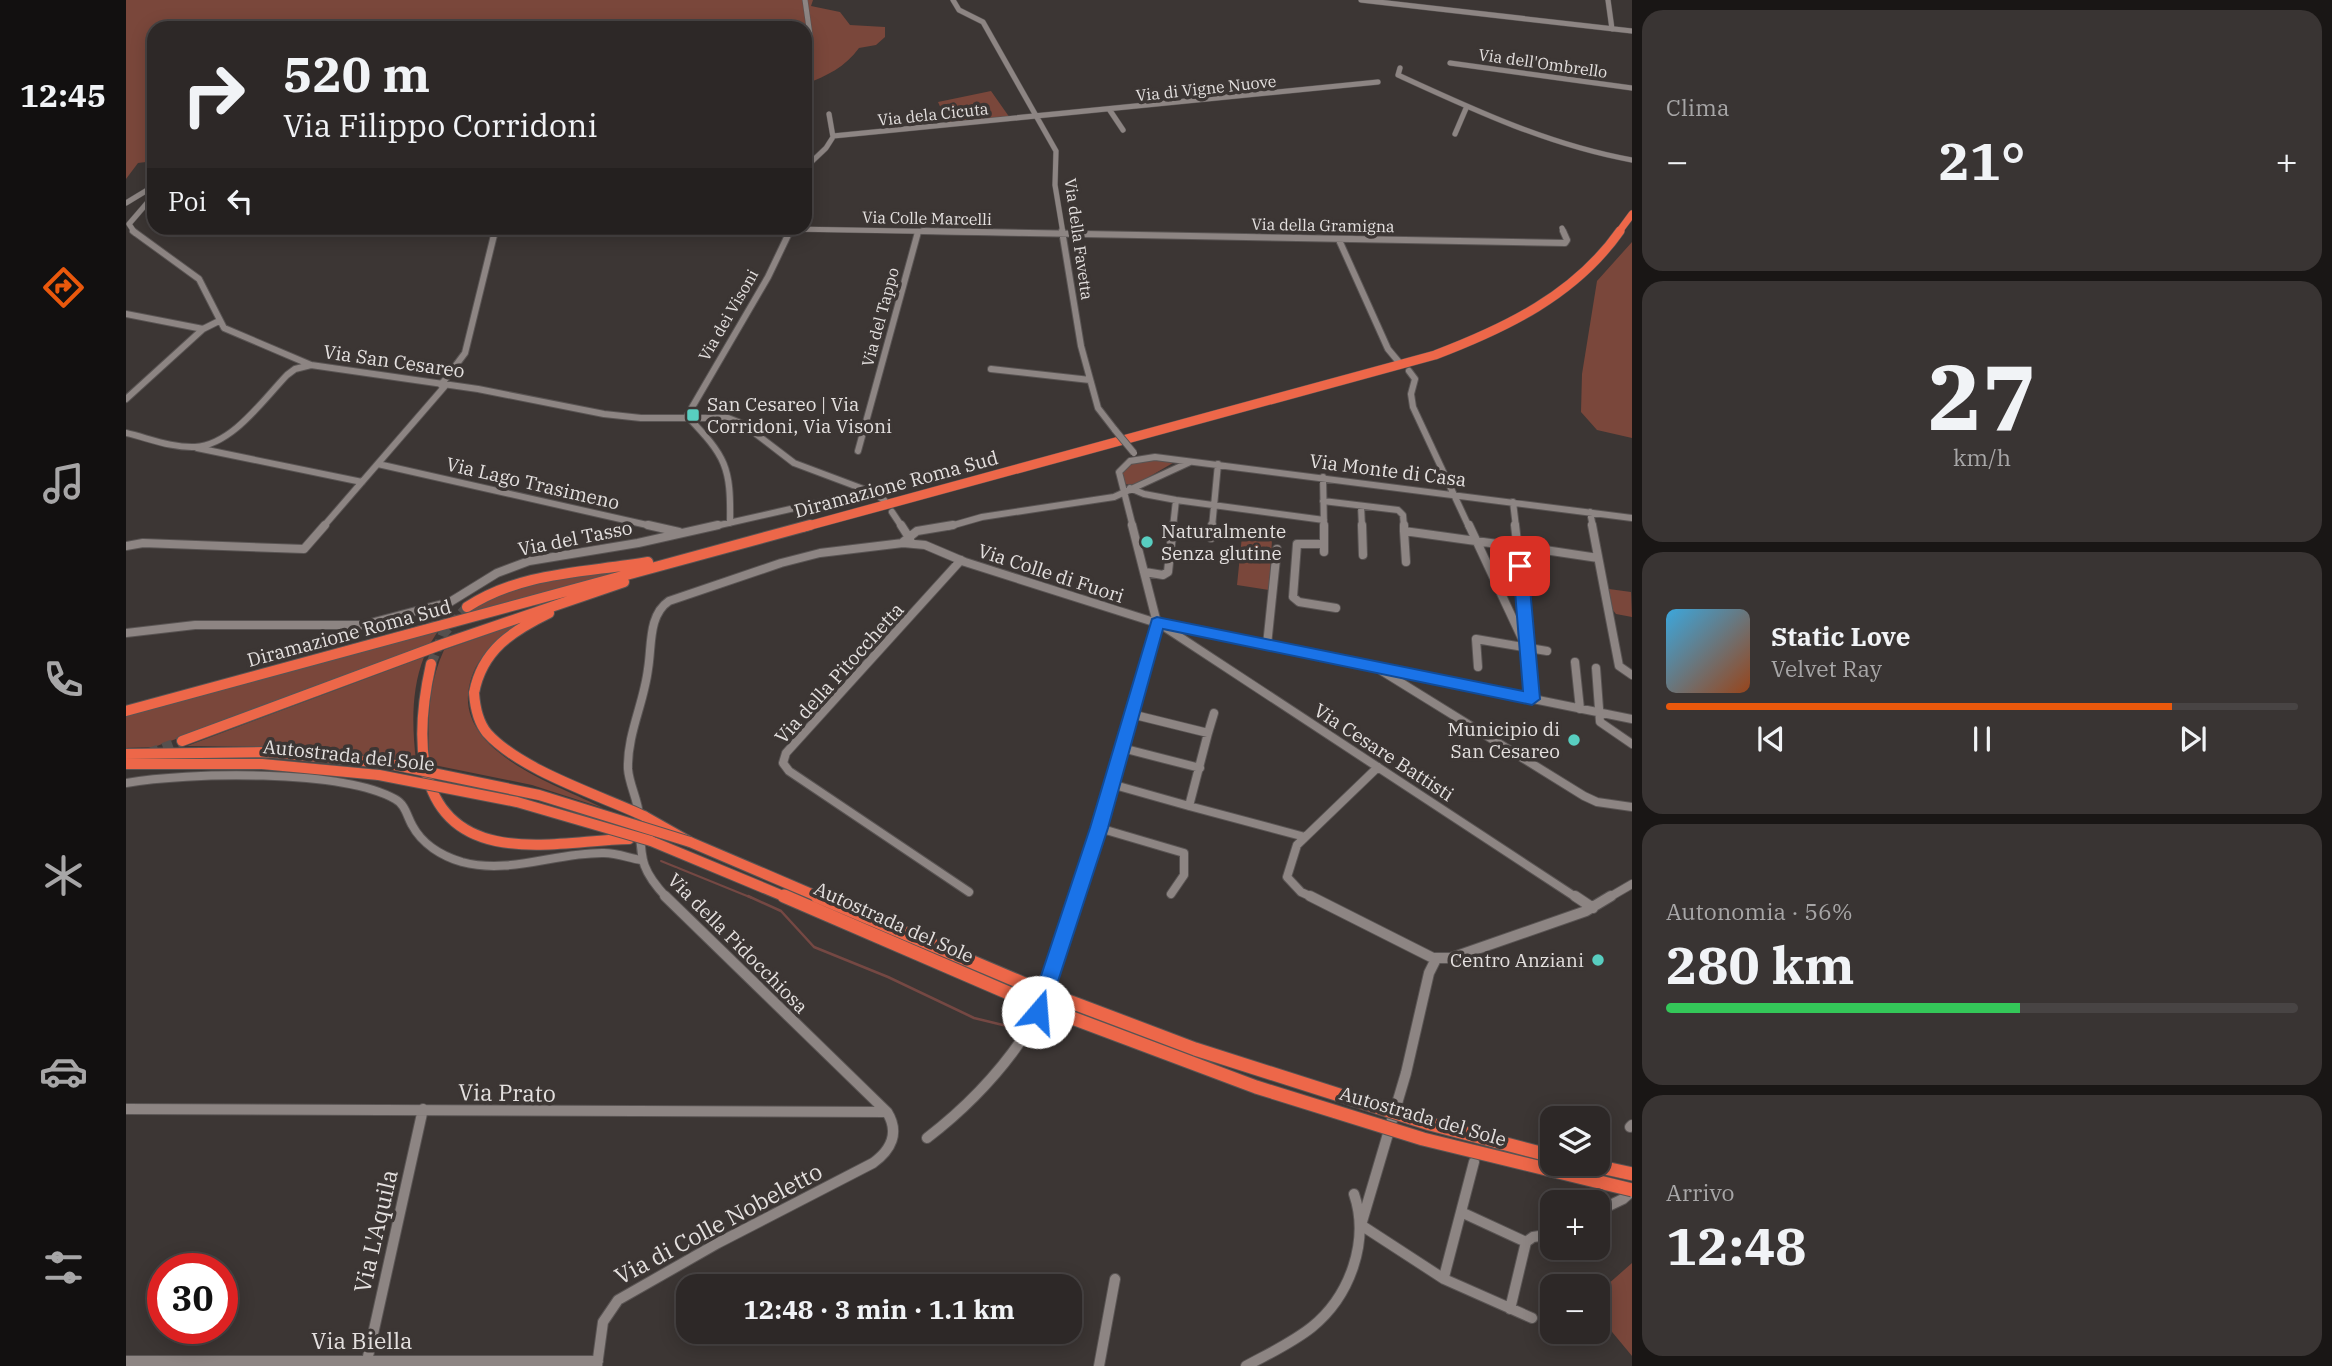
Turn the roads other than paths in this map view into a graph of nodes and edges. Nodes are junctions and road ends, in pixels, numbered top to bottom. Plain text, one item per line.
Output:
1 (806, 0) edge
2 (953, 0) edge
3 (1362, 0) edge
4 (1608, 0) edge
5 (808, 21) edge
6 (1612, 29) junction
7 (1632, 31) edge
8 (1450, 63) dead end
9 (1400, 68) dead end
10 (1378, 82) dead end
11 (1632, 88) edge
12 (1467, 106) junction
13 (1109, 109) junction
14 (829, 114) dead end
15 (1035, 116) junction
16 (1123, 130) dead end
17 (1455, 134) dead end
18 (833, 136) junction
19 (1632, 160) edge
20 (812, 161) edge
21 (147, 190) edge
22 (147, 202) edge
23 (126, 203) edge
24 (1632, 214) edge
25 (1632, 225) edge
26 (1562, 228) dead end
27 (812, 229) edge
28 (918, 232) junction
29 (494, 235) edge
30 (788, 235) edge
31 (1063, 235) junction
32 (1339, 240) junction
33 (126, 314) edge
34 (219, 321) junction
35 (203, 329) junction
36 (1398, 361) dead end
37 (310, 365) junction
38 (991, 369) dead end
39 (1409, 371) dead end
40 (1090, 380) junction
41 (443, 385) junction
42 (126, 399) edge
43 (687, 416) junction
44 (126, 433) edge
45 (194, 447) junction
46 (858, 451) dead end
47 (1137, 456) junction
48 (1180, 459) junction
49 (1199, 461) junction
50 (378, 464) junction
51 (1218, 464) junction
52 (1172, 468) junction
53 (1323, 477) junction
54 (362, 482) junction
55 (1122, 487) junction
56 (1133, 489) junction
57 (870, 491) junction
58 (1454, 494) junction
59 (1106, 497) junction
60 (884, 500) dead end
61 (1176, 500) junction
62 (1323, 501) junction
63 (1513, 502) junction
64 (1127, 504) junction
65 (1214, 506) junction
66 (1361, 506) junction
67 (1590, 512) junction
68 (892, 513) dead end
69 (1632, 518) edge
70 (1324, 520) junction
71 (730, 523) junction
72 (902, 526) junction
73 (946, 527) junction
74 (919, 531) junction
75 (1404, 531) junction
76 (682, 533) junction
77 (1210, 538) dead end
78 (912, 540) junction
79 (1475, 541) junction
80 (928, 542) junction
81 (126, 546) edge
82 (1519, 546) junction
83 (1277, 549) dead end
84 (719, 550) junction
85 (1363, 555) dead end
86 (1598, 558) junction
87 (961, 561) junction
88 (1406, 562) dead end
89 (1145, 572) junction
90 (609, 587) junction
91 (467, 607) tunnel mouth
92 (1336, 608) dead end
93 (1157, 622) junction
94 (126, 633) edge
95 (1267, 645) junction
96 (1526, 647) junction
97 (1546, 651) dead end
98 (1575, 662) dead end
99 (431, 664) tunnel mouth
100 (1376, 667) junction
101 (1478, 667) dead end
102 (1596, 667) dead end
103 (1632, 675) edge
104 (1532, 699) junction
105 (1580, 709) junction
106 (126, 711) edge
107 (1214, 713) dead end
108 (1598, 713) junction
109 (1131, 714) junction
110 (1632, 719) edge
111 (1208, 733) junction
112 (182, 741) tunnel mouth
113 (1632, 744) edge
114 (1122, 748) junction
115 (126, 754) edge
116 (126, 764) edge
117 (1378, 767) junction
118 (1200, 768) junction
119 (126, 783) edge
120 (1111, 784) junction
121 (1189, 806) junction
122 (1632, 807) edge
123 (1099, 828) junction
124 (1304, 837) junction
125 (651, 841) junction
126 (690, 842) junction
127 (641, 860) junction
128 (1632, 884) edge
129 (969, 892) dead end
130 (1171, 894) dead end
131 (825, 906) junction
132 (1593, 908) junction
133 (1436, 959) junction
134 (126, 1109) edge
135 (423, 1109) junction
136 (887, 1112) junction
137 (927, 1138) dead end
138 (1540, 1153) edge
139 (1475, 1162) dead end
140 (1610, 1169) edge
141 (1632, 1174) edge
142 (1632, 1191) edge
143 (1354, 1194) dead end
144 (1610, 1205) edge
145 (1461, 1212) junction
146 (1362, 1225) junction
147 (1540, 1236) edge
148 (1527, 1242) junction
149 (1444, 1277) dead end
150 (1115, 1279) dead end
151 (1510, 1309) junction
152 (1532, 1318) dead end
153 (126, 1361) edge
154 (367, 1361) junction
155 (598, 1364) edge
156 (1099, 1366) edge
157 (1246, 1366) edge

1 - 5 street
2 - 15 street, Via della Favetta
3 - 6 street
4 - 6 street
6 - 7 street
8 - 11 street, Via dell'Ombrello
9 - 12 street
10 - 13 street, Via di Vigne Nuove
12 - 17 street
12 - 19 street
13 - 15 street, Via di Vigne Nuove
13 - 16 street
14 - 18 street
15 - 18 street, Via dela Cicuta
15 - 31 street, Via della Favetta
18 - 20 street
21 - 23 street
22 - 34 street
24 - 84 highway, Diramazione Roma Sud
25 - 90 highway, Diramazione Roma Sud
26 - 32 street, Via della Gramigna
27 - 28 street, Via Colle Marcelli
28 - 31 street, Via Colle Marcelli
28 - 46 street, Via del Tappo
29 - 41 street
30 - 43 street, Via dei Visoni
31 - 32 street, Via della Gramigna
31 - 40 street, Via della Favetta
32 - 36 street
33 - 35 street
34 - 35 street
34 - 37 street
35 - 42 street
37 - 41 street, Via San Cesareo
37 - 45 street, Via San Cesareo
38 - 40 street
39 - 58 street
40 - 47 street, Via della Favetta, bridge
41 - 43 street, Via San Cesareo
41 - 50 street
43 - 57 street
43 - 71 street
44 - 45 street
45 - 54 street
47 - 48 street, Via Monte di Casa
47 - 55 street
48 - 49 street, Via Monte di Casa
48 - 52 street
49 - 51 street, Via Monte di Casa
49 - 52 street
50 - 54 street
50 - 76 street, Via Lago Trasimeno
51 - 53 street, Via Monte di Casa
51 - 65 street
52 - 56 street
53 - 58 street, Via Monte di Casa
53 - 62 street
54 - 81 street
55 - 56 street
55 - 59 street
55 - 59 street
55 - 64 street
56 - 61 street
57 - 60 street
57 - 71 street, Via del Tasso
58 - 63 street, Via Monte di Casa
58 - 79 street
59 - 64 street
59 - 73 street
61 - 65 street
61 - 89 street
62 - 66 street
62 - 70 street
63 - 67 street, Via Monte di Casa
63 - 82 street
64 - 89 street
65 - 70 street
65 - 77 street
66 - 75 street
66 - 85 street
67 - 69 street, Via Monte di Casa
67 - 86 street
68 - 72 street
70 - 92 street
71 - 76 street, Via del Tasso
72 - 74 street
72 - 78 street
73 - 74 street
73 - 80 street
74 - 78 street
74 - 80 street
75 - 79 street
75 - 88 street
76 - 94 street, Via del Tasso
78 - 80 street, Via della Pidocchiosa
78 - 127 street, Via della Pidocchiosa
79 - 82 street
79 - 96 street
80 - 87 street, Via Colle di Fuori
82 - 86 street
82 - 96 street
83 - 95 street
84 - 91 highway
84 - 106 highway, Diramazione Roma Sud
86 - 103 street
87 - 93 street, Via Colle di Fuori
87 - 129 street, Via della Pitocchetta
89 - 93 street
90 - 112 highway
90 - 126 highway, bridge
93 - 95 street
93 - 109 street
93 - 117 street, Via Cesare Battisti
95 - 100 street
96 - 97 street
96 - 101 street
96 - 104 street
98 - 105 street
99 - 125 highway, bridge
100 - 104 street
100 - 122 street
102 - 108 street
104 - 105 street
105 - 108 street
107 - 111 street
108 - 110 street
108 - 113 street
109 - 111 street
109 - 114 street
111 - 118 street
114 - 118 street
114 - 120 street
115 - 126 highway, Autostrada del Sole, bridge
116 - 125 highway, Autostrada del Sole, bridge
117 - 124 street
117 - 132 street, Via Cesare Battisti
118 - 121 street
119 - 127 street
120 - 121 street
120 - 123 street
121 - 124 street
123 - 130 street
123 - 137 street
124 - 133 street
125 - 131 highway, Autostrada del Sole
126 - 131 highway, Autostrada del Sole
127 - 136 street, Via della Pidocchiosa
128 - 132 street
131 - 138 highway, Autostrada del Sole, bridge
131 - 142 highway, Autostrada del Sole, bridge
132 - 133 street
133 - 146 street
134 - 135 street, Via Prato
135 - 136 street, Via Prato
135 - 154 street, Via L'Aquila
136 - 155 street, Via di Colle Nobeletto
139 - 145 street
140 - 141 highway
142 - 144 street
143 - 146 street
145 - 148 street
145 - 149 street
146 - 151 street
146 - 157 street
147 - 148 street
148 - 151 street
150 - 156 street
151 - 152 street
153 - 154 street, Via Biella
154 - 155 street, Via Biella

